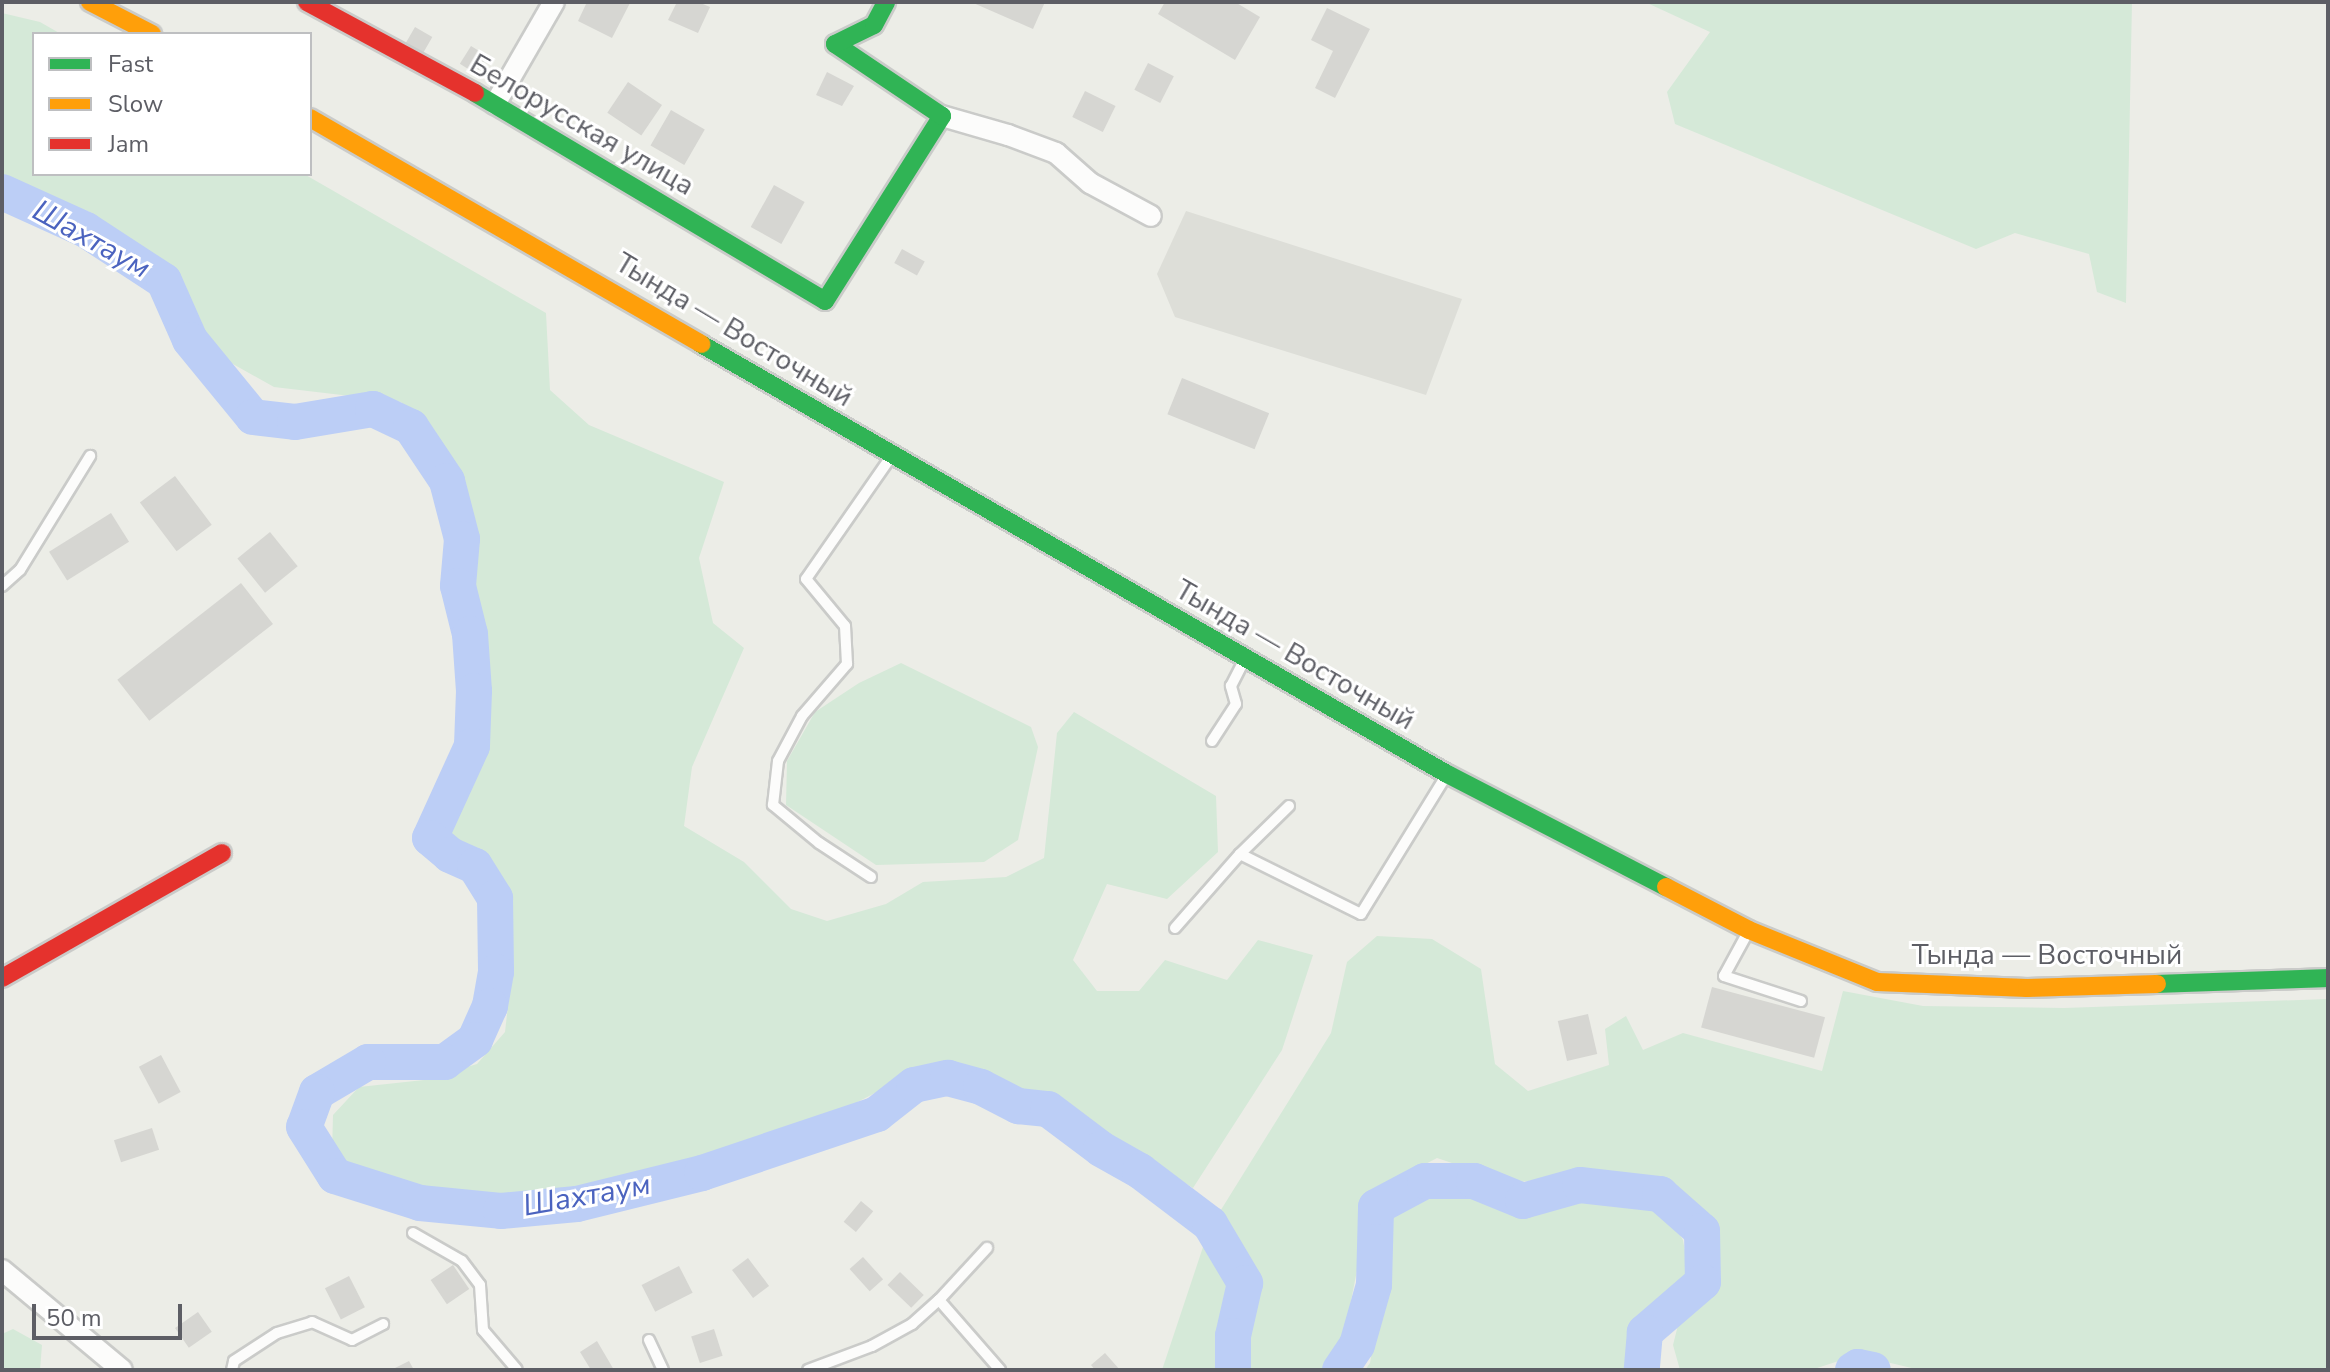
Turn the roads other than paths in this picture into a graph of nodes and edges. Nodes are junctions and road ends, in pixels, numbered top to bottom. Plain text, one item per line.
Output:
1 (90, 2) edge
2 (307, 2) edge
3 (554, 2) edge
4 (886, 2) edge
5 (148, 32) edge
6 (495, 104) junction
7 (942, 116) junction
8 (312, 119) edge
9 (1151, 216) dead end
10 (90, 456) dead end
11 (891, 456) junction
12 (2, 586) edge
13 (1245, 658) junction
14 (1212, 741) dead end
15 (1447, 774) junction
16 (1289, 806) dead end
17 (222, 853) dead end
18 (1240, 854) junction
19 (871, 877) dead end
20 (1175, 928) dead end
21 (1749, 930) junction
22 (2, 978) edge
23 (2328, 978) edge
24 (1801, 1001) dead end
25 (413, 1233) dead end
26 (987, 1248) dead end
27 (2, 1270) edge
28 (939, 1300) junction
29 (383, 1324) dead end
30 (649, 1340) dead end
31 (122, 1370) edge
32 (232, 1370) edge
33 (517, 1370) edge
34 (663, 1370) edge
35 (808, 1370) edge
36 (1000, 1370) edge

1 - 5 street
2 - 6 street, Белорусская улица
3 - 6 street
4 - 7 street
6 - 7 street, Белорусская улица
7 - 9 street
8 - 11 street, Тында — Восточный
10 - 12 lane
11 - 13 street, Тында — Восточный
11 - 19 lane
13 - 14 lane
13 - 15 street, Тында — Восточный
15 - 18 lane
15 - 21 street, Тында — Восточный
16 - 18 lane
17 - 22 street
18 - 20 lane
21 - 23 street, Тында — Восточный
21 - 24 lane
25 - 33 lane
26 - 28 lane
27 - 31 street
28 - 35 lane
28 - 36 lane
29 - 32 lane
30 - 34 lane

